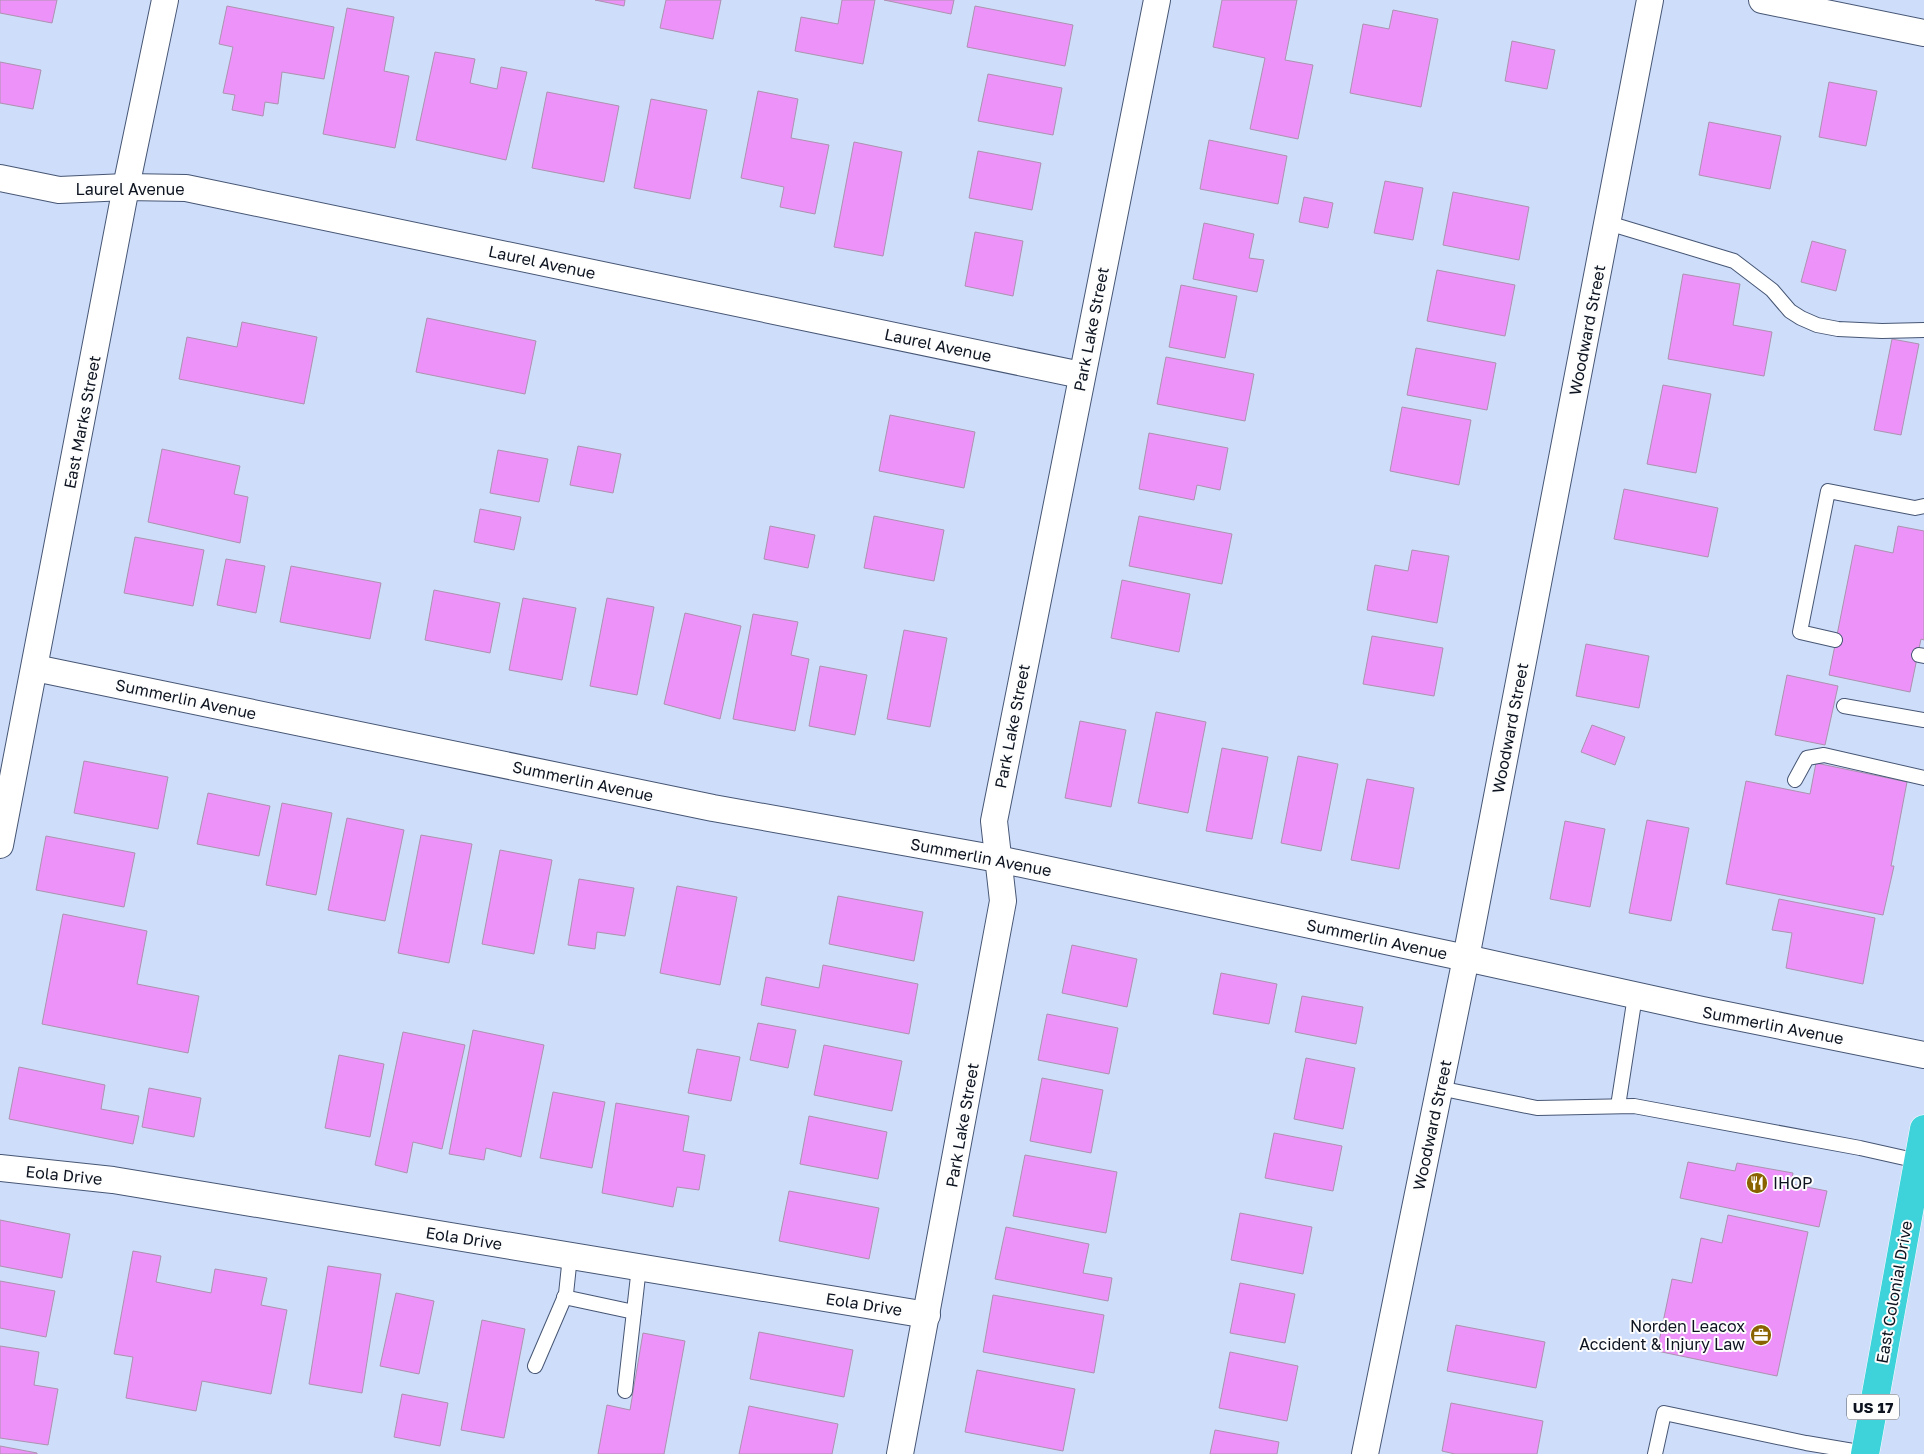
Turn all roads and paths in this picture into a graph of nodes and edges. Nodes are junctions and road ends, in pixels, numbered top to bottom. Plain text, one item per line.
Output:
1 (165, 0) edge
2 (1157, 0) edge
3 (1650, 0) edge
4 (1762, 0) edge
5 (1924, 33) edge
6 (0, 178) edge
7 (126, 187) junction
8 (1608, 223) junction
9 (1924, 330) edge
10 (1081, 375) junction
11 (1921, 511) edge
12 (1835, 640) dead end
13 (35, 668) junction
14 (1844, 706) dead end
15 (1924, 720) edge
16 (1924, 778) edge
17 (1795, 780) dead end
18 (0, 845) edge
19 (998, 859) junction
20 (1466, 958) junction
21 (1635, 996) junction
22 (1924, 1055) edge
23 (1440, 1088) junction
24 (1618, 1106) junction
25 (1924, 1129) edge
26 (1918, 1161) junction
27 (0, 1168) edge
28 (570, 1256) junction
29 (640, 1267) junction
30 (564, 1298) junction
31 (634, 1312) junction
32 (927, 1314) junction
33 (535, 1366) dead end
34 (625, 1391) dead end
35 (900, 1454) edge
36 (1365, 1454) edge
37 (1655, 1454) edge
38 (1865, 1454) edge

1 - 7 street, East Marks Street
2 - 10 street, Park Lake Street
3 - 8 street, Woodward Street
4 - 5 street
6 - 7 street, Laurel Avenue
7 - 10 street, Laurel Avenue
7 - 13 street, East Marks Street
8 - 9 lane
8 - 20 street, Woodward Street
10 - 19 street, Park Lake Street
11 - 12 lane
13 - 18 street, East Marks Street
13 - 19 street, Summerlin Avenue
14 - 15 lane
16 - 17 lane
19 - 20 street, Summerlin Avenue
19 - 32 street, Park Lake Street
20 - 21 street, Summerlin Avenue
20 - 23 street, Woodward Street
21 - 22 street, Summerlin Avenue
21 - 24 lane
23 - 24 lane
23 - 36 street, Woodward Street
24 - 26 lane
25 - 26 highway, East Colonial Drive / US 17
26 - 38 highway, East Colonial Drive / US 17
27 - 28 street, Eola Drive
28 - 29 street, Eola Drive
28 - 30 lane
29 - 31 lane
29 - 32 street, Eola Drive
30 - 31 lane
30 - 33 lane
31 - 34 lane
32 - 35 street, Park Lake Street
37 - 38 lane

